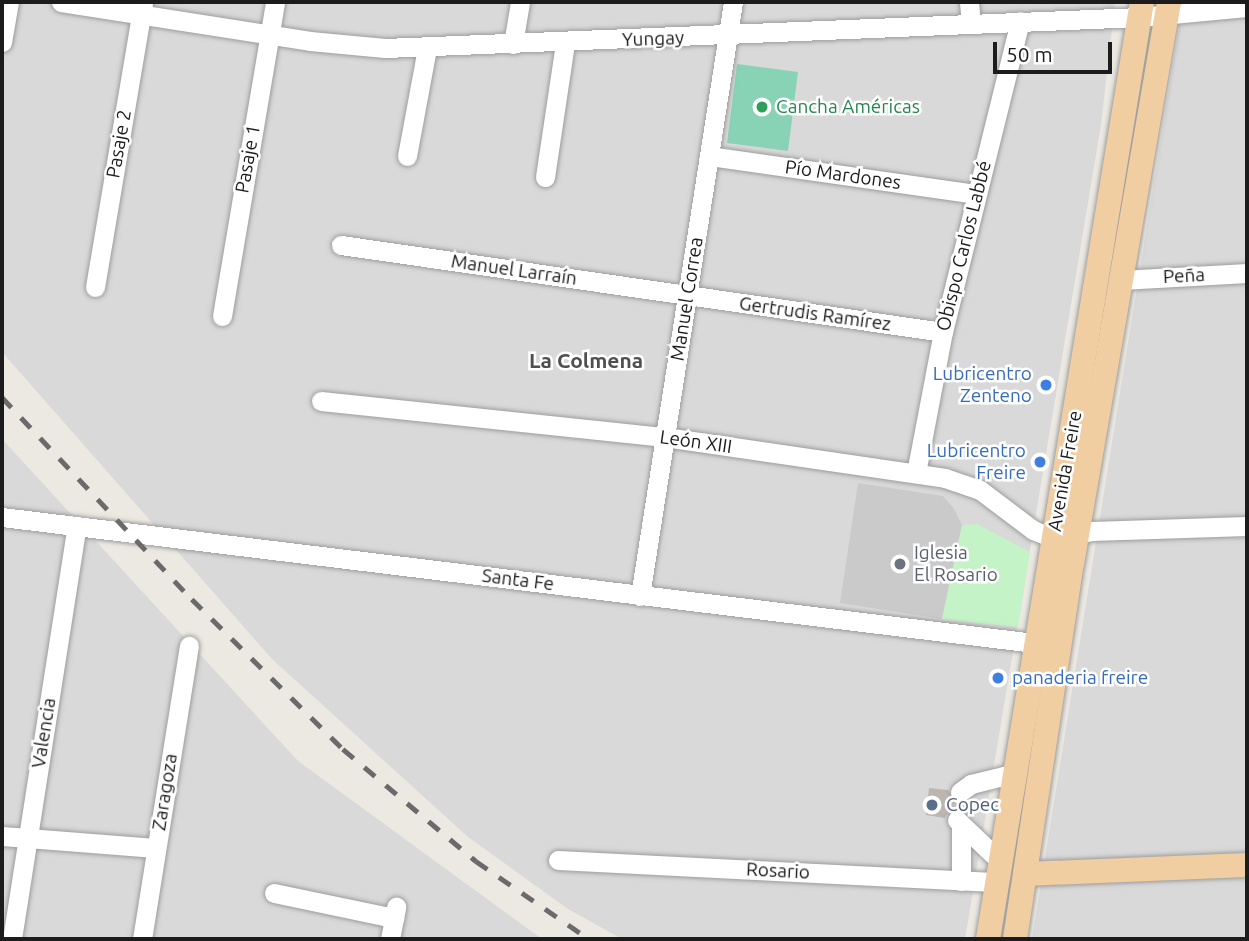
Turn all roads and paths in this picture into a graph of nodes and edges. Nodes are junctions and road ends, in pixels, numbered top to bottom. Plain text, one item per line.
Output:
1 (9, 2) edge
2 (61, 2) edge
3 (275, 2) edge
4 (520, 2) edge
5 (733, 2) edge
6 (970, 2) edge
7 (1168, 6) edge
8 (1247, 7) edge
9 (142, 8) edge
10 (1141, 9) edge
11 (1020, 21) junction
12 (971, 24) junction
13 (269, 35) junction
14 (728, 36) junction
15 (2, 42) edge
16 (565, 43) junction
17 (513, 44) junction
18 (427, 48) junction
19 (407, 156) dead end
20 (709, 156) junction
21 (545, 177) dead end
22 (976, 194) junction
23 (341, 246) dead end
24 (1247, 274) edge
25 (1121, 280) junction
26 (95, 286) dead end
27 (687, 295) junction
28 (222, 316) dead end
29 (943, 332) junction
30 (321, 401) dead end
31 (665, 437) junction
32 (916, 473) junction
33 (2, 517) edge
34 (77, 526) junction
35 (1247, 526) edge
36 (1078, 532) junction
37 (1053, 538) junction
38 (640, 596) junction
39 (1034, 643) junction
40 (189, 646) dead end
41 (1055, 680) junction
42 (1015, 773) junction
43 (960, 792) dead end
44 (2, 836) edge
45 (28, 838) junction
46 (1004, 838) junction
47 (156, 848) junction
48 (558, 860) dead end
49 (1247, 865) edge
50 (999, 872) junction
51 (1026, 874) junction
52 (961, 881) junction
53 (274, 893) dead end
54 (12, 939) edge
55 (142, 939) edge
56 (390, 939) edge
57 (988, 939) edge
58 (1015, 939) edge

1 - 15 street
2 - 9 street, Yungay
3 - 13 street, Pasaje 1
4 - 17 street
5 - 14 street, Manuel Correa
6 - 12 street
7 - 8 street, Yungay
7 - 10 street, Yungay
7 - 25 main road, Avenida Freire
9 - 13 street, Yungay
9 - 26 street, Pasaje 2
10 - 11 street, Yungay
10 - 37 main road, Avenida Freire
11 - 12 street, Yungay
11 - 22 street, Obispo Carlos Labbé
12 - 14 street, Yungay
13 - 18 street, Yungay
13 - 28 street, Pasaje 1
14 - 16 street, Yungay
14 - 20 street, Manuel Correa
16 - 17 street, Yungay
16 - 21 street
17 - 18 street, Yungay
18 - 19 street
20 - 22 street, Pío Mardones
20 - 27 street, Manuel Correa
22 - 29 street, Obispo Carlos Labbé
23 - 27 street, Manuel Larraín
24 - 25 street, Peña
25 - 36 main road, Avenida Freire
27 - 29 street, Gertrudis Ramírez
27 - 31 street, Manuel Correa
29 - 32 street, Obispo Carlos Labbé
30 - 31 street, León XIII
31 - 32 street, León XIII
31 - 38 street, Manuel Correa
32 - 37 street, León XIII
33 - 34 street, Santa Fe
34 - 38 street, Santa Fe
34 - 45 street, Valencia
35 - 36 street
36 - 37 street
36 - 41 main road, Avenida Freire
37 - 39 main road, Avenida Freire
38 - 39 street, Santa Fe
39 - 41 main road
39 - 42 main road, Avenida Freire
40 - 47 street, Zaragoza
41 - 51 main road, Avenida Freire
42 - 43 street
42 - 46 main road, Avenida Freire
44 - 45 street
45 - 47 street
45 - 54 street, Valencia
46 - 50 main road, Avenida Freire
46 - 51 main road
47 - 55 street, Zaragoza
48 - 52 street, Rosario
49 - 51 main road
50 - 52 street, Rosario
50 - 52 street
50 - 57 main road, Avenida Freire
51 - 58 main road, Avenida Freire
53 - 56 street

